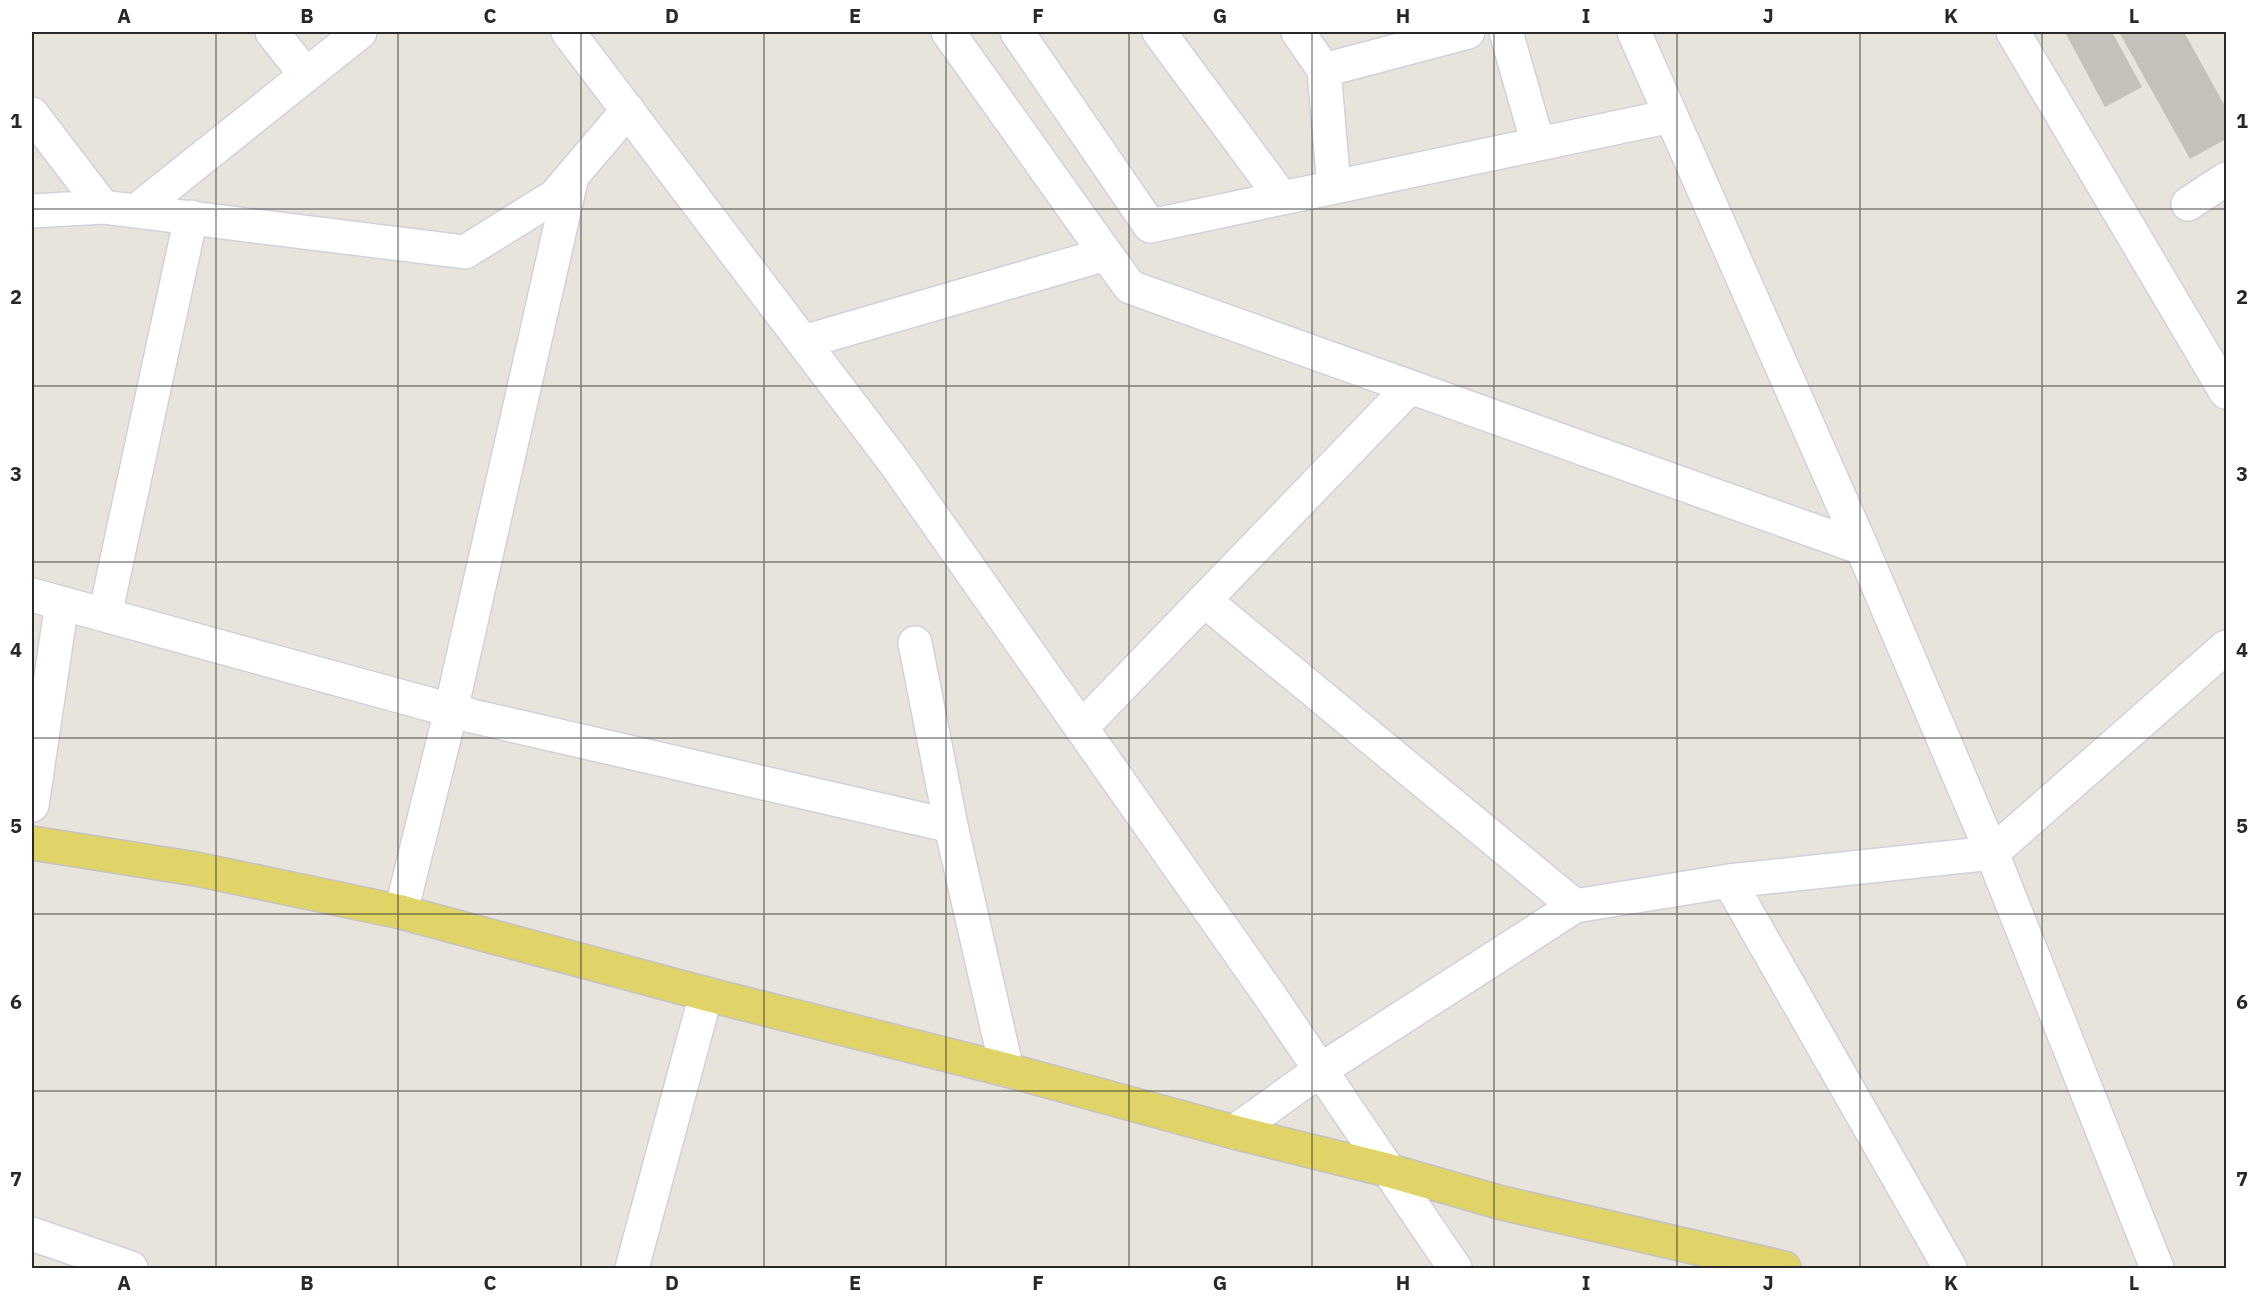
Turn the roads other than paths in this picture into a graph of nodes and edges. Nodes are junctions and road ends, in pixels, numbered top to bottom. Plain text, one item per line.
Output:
1 (272, 32) edge
2 (360, 32) edge
3 (568, 32) edge
4 (948, 32) edge
5 (1017, 32) edge
6 (1159, 32) edge
7 (1298, 32) edge
8 (1468, 32) edge
9 (1506, 32) edge
10 (1634, 32) edge
11 (2013, 32) edge
12 (1324, 70) junction
13 (306, 75) junction
14 (628, 110) junction
15 (32, 114) edge
16 (1671, 116) junction
17 (1538, 144) junction
18 (572, 176) junction
19 (2226, 179) edge
20 (1334, 186) junction
21 (1282, 198) junction
22 (2188, 204) dead end
23 (103, 207) junction
24 (32, 211) edge
25 (136, 211) junction
26 (191, 218) junction
27 (1106, 254) junction
28 (803, 342) junction
29 (1410, 387) junction
30 (2226, 392) edge
31 (1862, 548) junction
32 (47, 599) edge
33 (1204, 600) junction
34 (105, 615) junction
35 (915, 644) dead end
36 (2226, 647) edge
37 (451, 710) junction
38 (1082, 728) junction
39 (32, 805) edge
40 (951, 826) junction
41 (32, 843) edge
42 (1992, 853) junction
43 (1729, 881) junction
44 (1575, 906) junction
45 (401, 912) junction
46 (706, 994) junction
47 (1007, 1070) junction
48 (1319, 1071) junction
49 (1234, 1132) junction
50 (1387, 1170) junction
51 (32, 1234) edge
52 (1446, 1264) edge
53 (130, 1269) edge
54 (632, 1269) edge
55 (1784, 1269) edge
56 (1950, 1269) edge
57 (2157, 1269) edge

1 - 13 street
2 - 13 street
3 - 14 street
4 - 27 street
5 - 21 street
6 - 21 street
7 - 12 street
8 - 12 street
9 - 17 street
10 - 16 street
11 - 30 street
12 - 20 street
13 - 25 street
14 - 18 street
14 - 28 street
15 - 23 street
16 - 17 street
16 - 31 street
17 - 20 street
18 - 26 street
18 - 37 street
19 - 22 street
20 - 21 street
23 - 24 street
23 - 25 street
25 - 26 street
26 - 34 street
27 - 28 street
27 - 29 street
28 - 38 street
29 - 31 street
29 - 33 street
31 - 42 street
32 - 34 street
32 - 39 street
33 - 38 street
33 - 44 street
34 - 37 street
35 - 40 street
36 - 42 street
37 - 40 street
37 - 45 street
38 - 48 street
40 - 47 street
41 - 45 main road
42 - 43 street
42 - 57 street
43 - 44 street
43 - 56 street
44 - 48 street
45 - 46 main road
46 - 47 main road
46 - 54 street
47 - 49 main road
48 - 49 street
48 - 50 street
49 - 50 main road
50 - 52 street
50 - 55 main road
51 - 53 street

